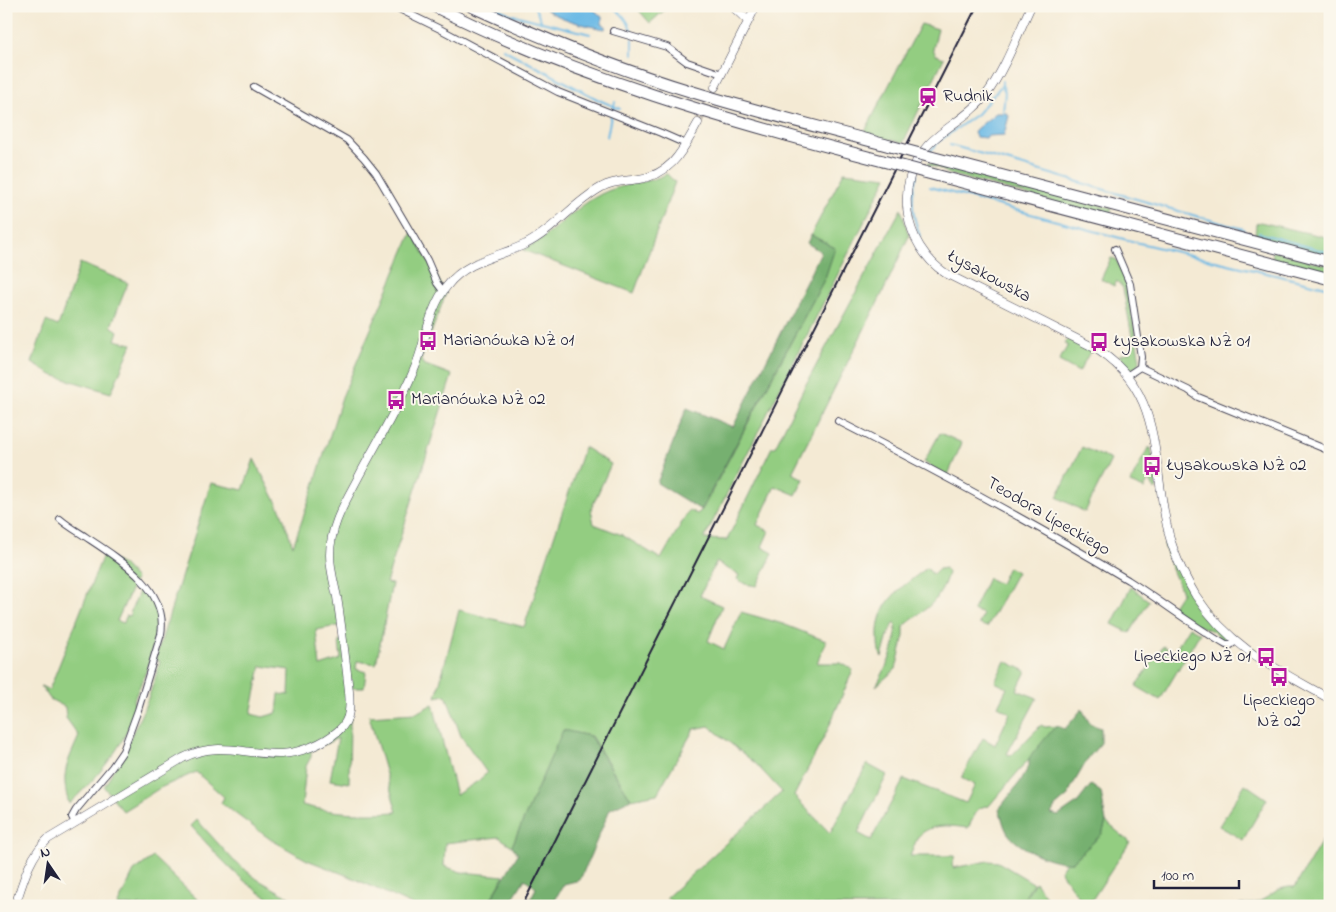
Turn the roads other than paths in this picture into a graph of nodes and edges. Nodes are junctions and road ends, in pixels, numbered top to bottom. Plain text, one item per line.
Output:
1 (393, 6) edge
2 (434, 6) edge
3 (471, 6) edge
4 (732, 6) edge
5 (756, 6) edge
6 (1031, 6) edge
7 (748, 21) junction
8 (614, 31) dead end
9 (722, 74) junction
10 (254, 87) dead end
11 (716, 87) tunnel mouth
12 (698, 122) tunnel mouth
13 (686, 144) junction
14 (1115, 249) dead end
15 (1330, 262) edge
16 (1330, 279) edge
17 (443, 291) junction
18 (1140, 367) junction
19 (1128, 376) junction
20 (838, 421) dead end
21 (1330, 451) edge
22 (60, 519) dead end
23 (1236, 641) junction
24 (1330, 699) edge
25 (75, 823) junction
26 (15, 906) edge

1 - 13 street
2 - 16 highway, bridge
3 - 15 highway, bridge
4 - 7 street
5 - 7 street
6 - 19 street, Łysakowska
7 - 9 street
8 - 9 street
9 - 11 street
10 - 17 street
12 - 13 street
13 - 17 street
14 - 18 street
17 - 25 street
18 - 19 street
18 - 21 street
19 - 23 street, Łysakowska
20 - 23 street, Teodora Lipeckiego
22 - 25 street
23 - 24 street, Łysakowska
25 - 26 street

